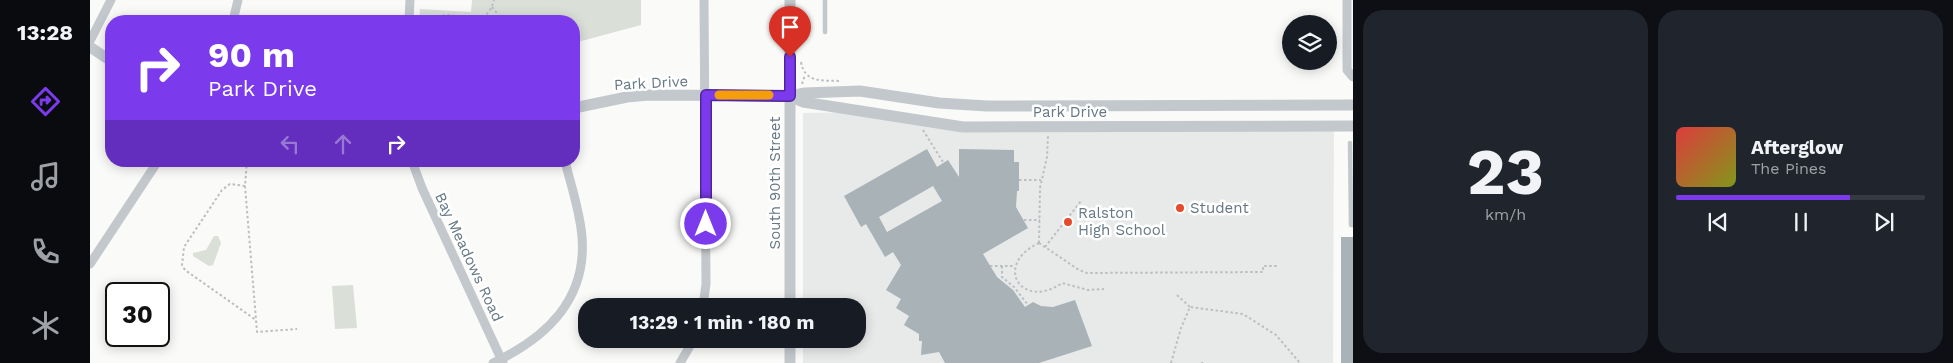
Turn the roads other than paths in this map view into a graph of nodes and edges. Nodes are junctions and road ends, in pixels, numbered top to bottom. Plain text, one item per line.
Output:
1 (111, 0) edge
2 (238, 0) edge
3 (410, 0) edge
4 (704, 0) edge
5 (790, 0) edge
6 (825, 0) edge
7 (1349, 5) edge
8 (234, 15) edge
9 (412, 15) edge
10 (825, 32) dead end
11 (1350, 36) edge
12 (90, 41) edge
13 (90, 46) edge
14 (105, 57) edge
15 (1352, 77) edge
16 (706, 95) junction
17 (790, 96) junction
18 (1353, 105) edge
19 (580, 107) edge
20 (1353, 126) edge
21 (1350, 144) dead end
22 (154, 167) edge
23 (414, 167) edge
24 (566, 167) edge
25 (1353, 225) edge
26 (90, 264) edge
27 (704, 298) edge
28 (790, 298) edge
29 (689, 348) edge
30 (790, 348) edge
31 (499, 362) edge
32 (680, 363) edge
33 (790, 363) edge

1 - 12 street
2 - 8 street
3 - 9 street
4 - 16 street
5 - 17 street, South 90th Street
6 - 10 lane
7 - 11 street
11 - 15 street
13 - 14 street
16 - 17 street, Park Drive
16 - 19 street, Park Drive
16 - 27 street
17 - 18 street, Park Drive
17 - 20 street, Park Drive
17 - 28 street, South 90th Street
21 - 25 lane
22 - 26 street
23 - 31 street, Bay Meadows Road
24 - 31 street
29 - 32 street
30 - 33 street

